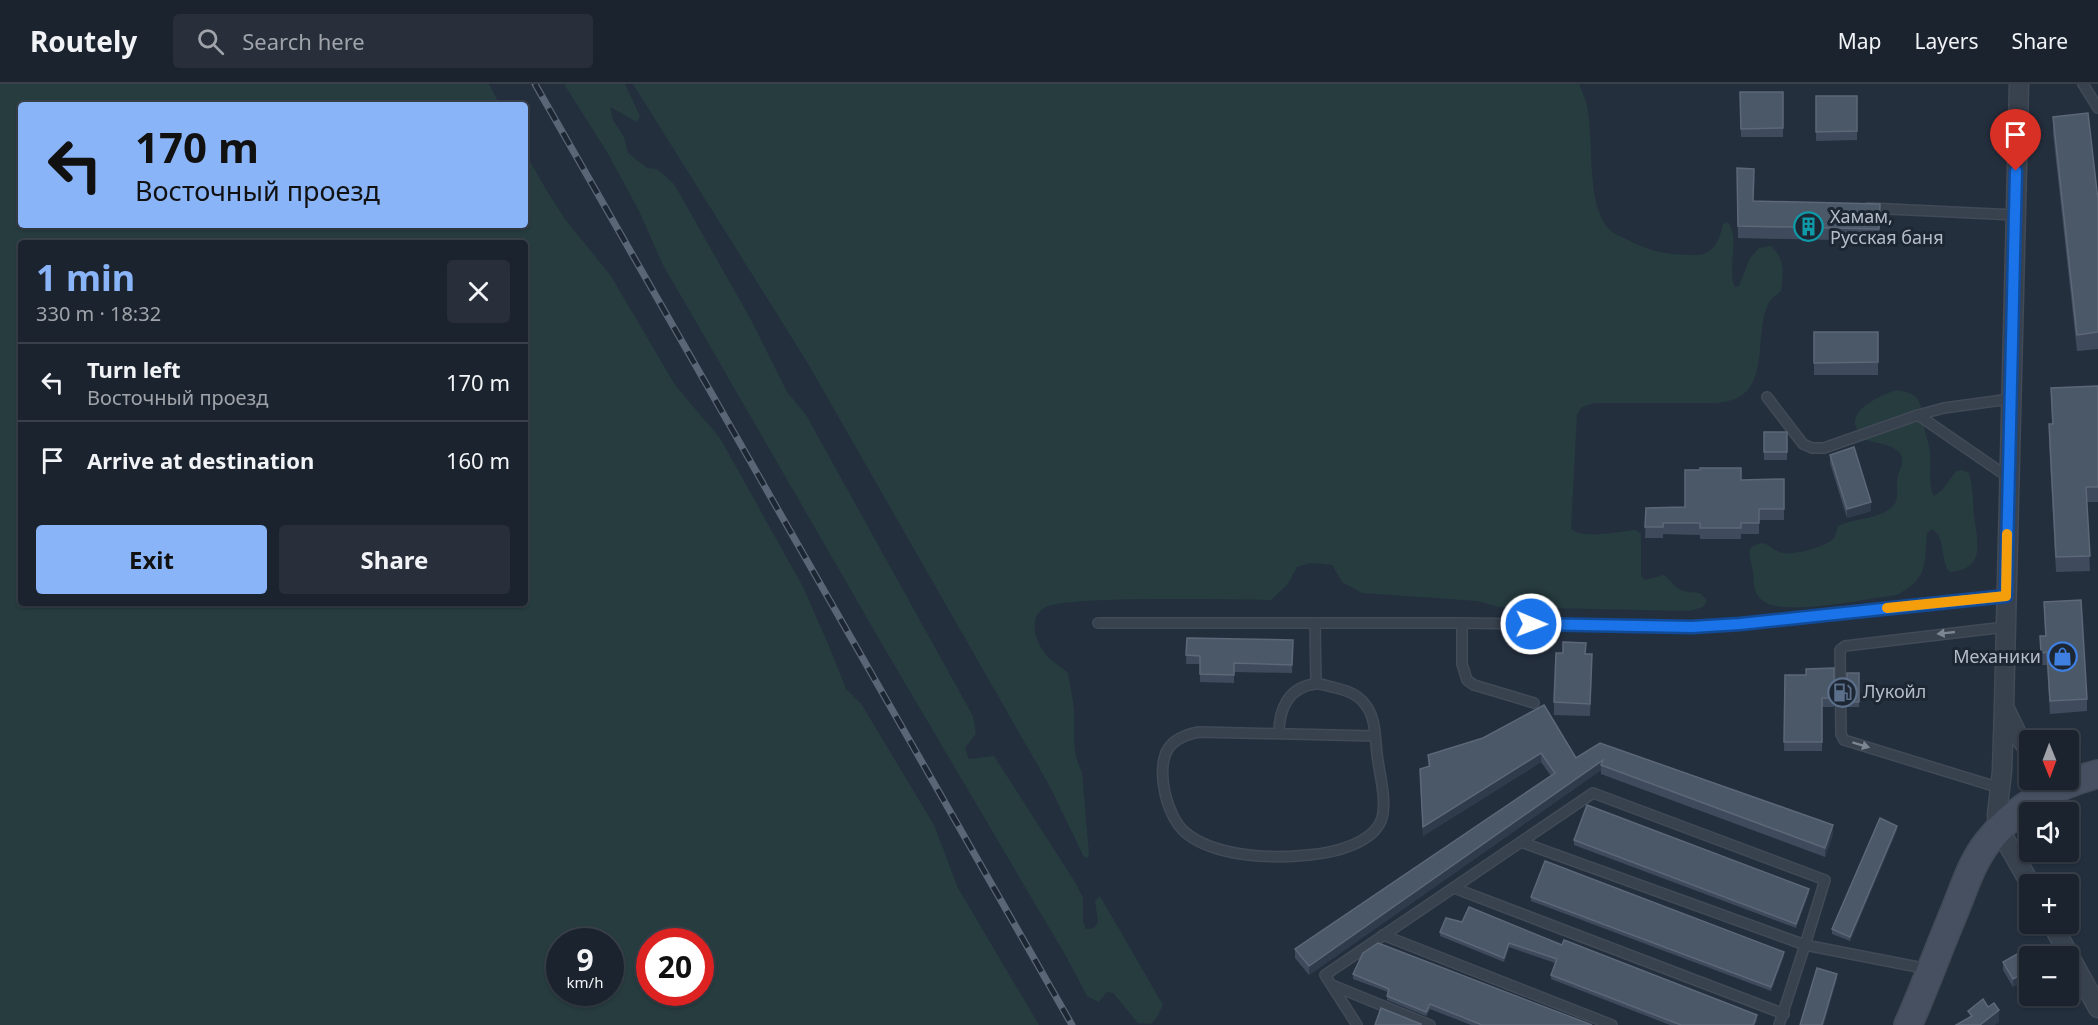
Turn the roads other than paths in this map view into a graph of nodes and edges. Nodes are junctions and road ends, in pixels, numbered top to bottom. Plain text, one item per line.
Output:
1 (2019, 84) edge
2 (2083, 84) edge
3 (2098, 108) edge
4 (1854, 207) edge
5 (2015, 215) junction
6 (1767, 397) dead end
7 (2010, 399) junction
8 (1918, 415) junction
9 (2008, 477) junction
10 (2006, 596) junction
11 (1098, 623) dead end
12 (1315, 623) junction
13 (1462, 623) junction
14 (2004, 627) junction
15 (1316, 683) junction
16 (1534, 702) dead end
17 (2004, 707) junction
18 (1279, 734) junction
19 (1375, 736) junction
20 (2019, 737) edge
21 (2098, 774) edge
22 (2079, 778) edge
23 (2000, 788) junction
24 (2052, 790) edge
25 (1999, 830) junction
26 (1521, 842) junction
27 (2025, 874) edge
28 (1454, 888) junction
29 (2057, 934) edge
30 (1383, 935) junction
31 (1805, 945) junction
32 (1931, 970) junction
33 (1332, 985) junction
34 (2098, 1008) edge
35 (1784, 1014) junction
36 (1357, 1025) edge
37 (1430, 1025) edge
38 (1612, 1025) edge
39 (1779, 1025) edge
40 (1908, 1025) edge

1 - 5 street
2 - 3 lane
4 - 5 lane
5 - 7 street
6 - 8 lane
7 - 8 lane
7 - 9 street
8 - 9 lane
9 - 10 street
10 - 13 lane
10 - 14 street
11 - 12 lane
12 - 13 lane
12 - 15 lane
13 - 16 lane
14 - 17 street
14 -> 23 lane
15 - 18 lane
15 - 19 lane
17 - 20 street
17 - 23 street
18 - 19 lane
18 - 19 lane
21 - 22 main road
23 - 25 street
24 - 25 main road
25 - 27 street
25 - 32 main road
26 - 28 lane
26 - 31 lane
26 - 31 lane
28 - 30 lane
28 - 35 lane
29 - 34 street
30 - 33 lane
30 - 38 lane
31 - 32 lane
31 - 35 lane
32 - 40 main road
33 - 36 lane
33 - 37 lane
35 - 39 lane

